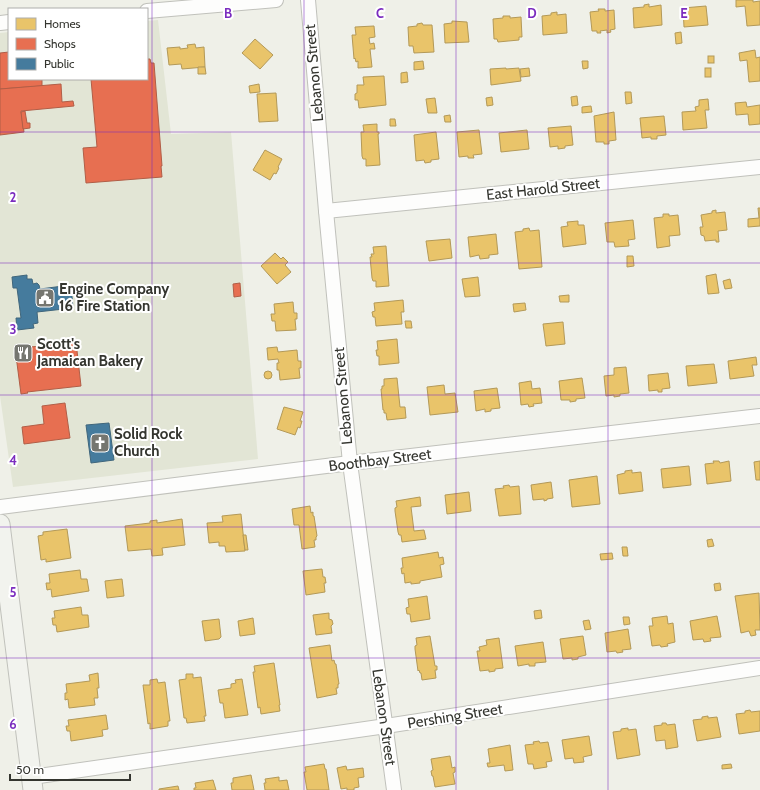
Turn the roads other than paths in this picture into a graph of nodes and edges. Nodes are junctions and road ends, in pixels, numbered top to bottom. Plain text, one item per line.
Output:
1 (276, 0) edge
2 (308, 0) edge
3 (148, 11) edge
4 (760, 167) edge
5 (326, 211) junction
6 (760, 416) edge
7 (350, 463) junction
8 (0, 507) edge
9 (0, 524) edge
10 (760, 668) edge
11 (386, 726) junction
12 (33, 784) edge
13 (394, 790) edge

1 - 3 street
2 - 5 street, Lebanon Street
4 - 5 street, East Harold Street
5 - 7 street, Lebanon Street
6 - 7 street, Boothbay Street
7 - 8 street, Boothbay Street
7 - 11 street, Lebanon Street
9 - 12 main road
10 - 11 street, Pershing Street
11 - 12 street, Pershing Street
11 - 13 street, Lebanon Street

